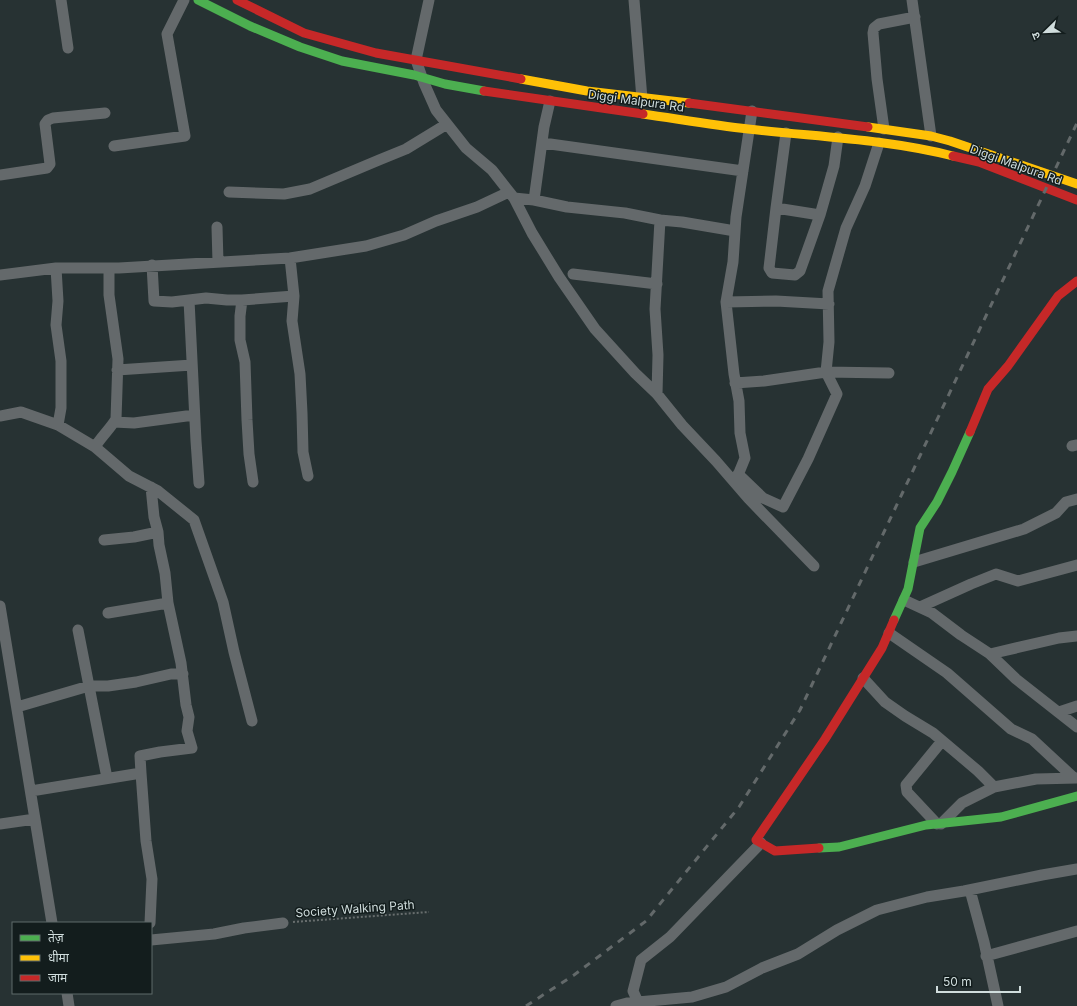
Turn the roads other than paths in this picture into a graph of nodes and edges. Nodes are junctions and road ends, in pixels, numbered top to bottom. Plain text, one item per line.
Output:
1 (61, 0) edge
2 (184, 0) edge
3 (198, 0) edge
4 (237, 0) edge
5 (429, 0) edge
6 (634, 0) edge
7 (912, 0) edge
8 (915, 17) junction
9 (68, 48) dead end
10 (416, 60) junction
11 (422, 78) junction
12 (642, 99) junction
13 (550, 101) junction
14 (752, 111) junction
15 (105, 113) dead end
16 (447, 124) junction
17 (749, 129) junction
18 (884, 129) junction
19 (786, 133) junction
20 (931, 136) junction
21 (835, 137) junction
22 (950, 142) junction
23 (543, 143) junction
24 (879, 143) junction
25 (114, 146) dead end
26 (947, 154) junction
27 (743, 171) junction
28 (0, 175) edge
29 (1077, 184) edge
30 (229, 192) dead end
31 (511, 195) junction
32 (534, 200) junction
33 (1077, 200) edge
34 (776, 208) junction
35 (820, 215) junction
36 (660, 220) junction
37 (217, 227) dead end
38 (735, 231) junction
39 (290, 258) junction
40 (218, 262) junction
41 (152, 265) junction
42 (56, 268) junction
43 (108, 268) junction
44 (573, 274) dead end
45 (0, 275) edge
46 (1077, 281) edge
47 (657, 284) junction
48 (294, 296) junction
49 (188, 300) junction
50 (242, 300) junction
51 (726, 302) junction
52 (829, 304) junction
53 (192, 365) junction
54 (117, 370) junction
55 (826, 372) junction
56 (889, 373) dead end
57 (735, 383) junction
58 (657, 394) junction
59 (194, 415) junction
60 (0, 416) edge
61 (114, 422) junction
62 (58, 425) junction
63 (94, 447) junction
64 (308, 476) dead end
65 (736, 478) junction
66 (253, 482) dead end
67 (200, 483) dead end
68 (151, 487) junction
69 (1077, 499) edge
70 (158, 532) junction
71 (104, 540) dead end
72 (914, 562) junction
73 (1077, 565) edge
74 (814, 566) dead end
75 (904, 600) junction
76 (168, 603) junction
77 (0, 606) edge
78 (920, 607) junction
79 (108, 613) dead end
80 (78, 630) dead end
81 (889, 633) junction
82 (1077, 636) edge
83 (3, 641) edge
84 (990, 654) junction
85 (183, 674) junction
86 (863, 678) junction
87 (89, 686) junction
88 (1077, 706) edge
89 (17, 707) junction
90 (1059, 712) junction
91 (252, 721) dead end
92 (1077, 727) edge
93 (942, 741) junction
94 (141, 773) junction
95 (106, 778) junction
96 (1076, 778) edge
97 (994, 787) junction
98 (31, 791) junction
99 (1077, 796) edge
100 (36, 819) junction
101 (0, 824) edge
102 (939, 824) junction
103 (761, 843) junction
104 (1077, 869) edge
105 (970, 890) junction
106 (52, 922) edge
107 (150, 922) edge
108 (283, 923) road end
109 (1077, 931) edge
110 (152, 940) edge
111 (986, 956) junction
112 (67, 994) edge
113 (697, 996) junction
114 (638, 1002) junction
115 (69, 1006) edge
116 (616, 1006) edge
117 (691, 1006) edge
118 (998, 1006) edge

1 - 9 street
2 - 25 street
3 - 11 main road, Diggi Malpura Rd
4 - 10 main road, Diggi Malpura Rd
5 - 10 street
6 - 12 street
7 - 8 street
8 - 18 street
8 - 20 street
10 - 11 street
10 - 12 main road, Diggi Malpura Rd
11 - 13 main road, Diggi Malpura Rd
11 - 16 street
12 - 14 main road, Diggi Malpura Rd
13 - 17 main road, Diggi Malpura Rd
13 - 23 street
14 - 17 street
14 - 18 main road, Diggi Malpura Rd
15 - 28 street
16 - 30 street
16 - 31 street
17 - 19 main road, Diggi Malpura Rd
17 - 27 street
18 - 20 main road, Diggi Malpura Rd
19 - 21 main road, Diggi Malpura Rd
19 - 34 street
20 - 22 main road, Diggi Malpura Rd
21 - 24 main road, Diggi Malpura Rd
21 - 35 street
22 - 26 main road
22 - 29 main road, Diggi Malpura Rd
23 - 27 street
23 - 32 street
24 - 26 main road, Diggi Malpura Rd
24 - 52 street
26 - 33 main road, Diggi Malpura Rd
27 - 38 street
31 - 32 street
31 - 39 street
31 - 58 street
32 - 36 street
34 - 35 street
34 - 35 street
36 - 38 street
36 - 47 street
37 - 40 street
38 - 51 street
39 - 40 street
39 - 48 street
40 - 41 street
41 - 43 street
41 - 49 street
42 - 43 street
42 - 45 street
42 - 62 street
43 - 54 street
44 - 47 street
46 - 72 main road
47 - 58 street
48 - 50 street
48 - 64 street
49 - 50 street
49 - 53 street
50 - 66 street
51 - 52 street
51 - 57 street
52 - 55 street
53 - 54 street
53 - 59 street
54 - 61 street
55 - 56 street
55 - 57 street
55 - 65 street
57 - 65 street
58 - 65 street
59 - 61 street
59 - 67 street
60 - 62 street
61 - 63 street
62 - 63 street
63 - 68 street
65 - 74 street
68 - 70 street
68 - 91 street
69 - 72 street
70 - 71 street
70 - 76 street
72 - 75 main road
73 - 78 street
75 - 78 street
75 - 81 main road
76 - 79 street
76 - 85 street
77 - 83 street
78 - 84 street
80 - 87 street
81 - 86 main road
81 - 96 street
82 - 84 street
83 - 89 street
84 - 90 street
85 - 87 street
85 - 94 street
86 - 93 street
86 - 103 main road
87 - 89 street
87 - 95 street
88 - 90 street
89 - 98 street
90 - 92 street
93 - 97 street
93 - 102 street
94 - 95 street
94 - 107 street
95 - 98 street
96 - 97 street
97 - 102 street
98 - 100 street
99 - 102 main road
100 - 101 street
100 - 106 street
102 - 103 main road
103 - 114 street
104 - 105 street
105 - 111 street
105 - 113 street
108 - 110 street
109 - 111 street
111 - 118 street
112 - 115 street
113 - 114 street
113 - 117 street
114 - 116 street

